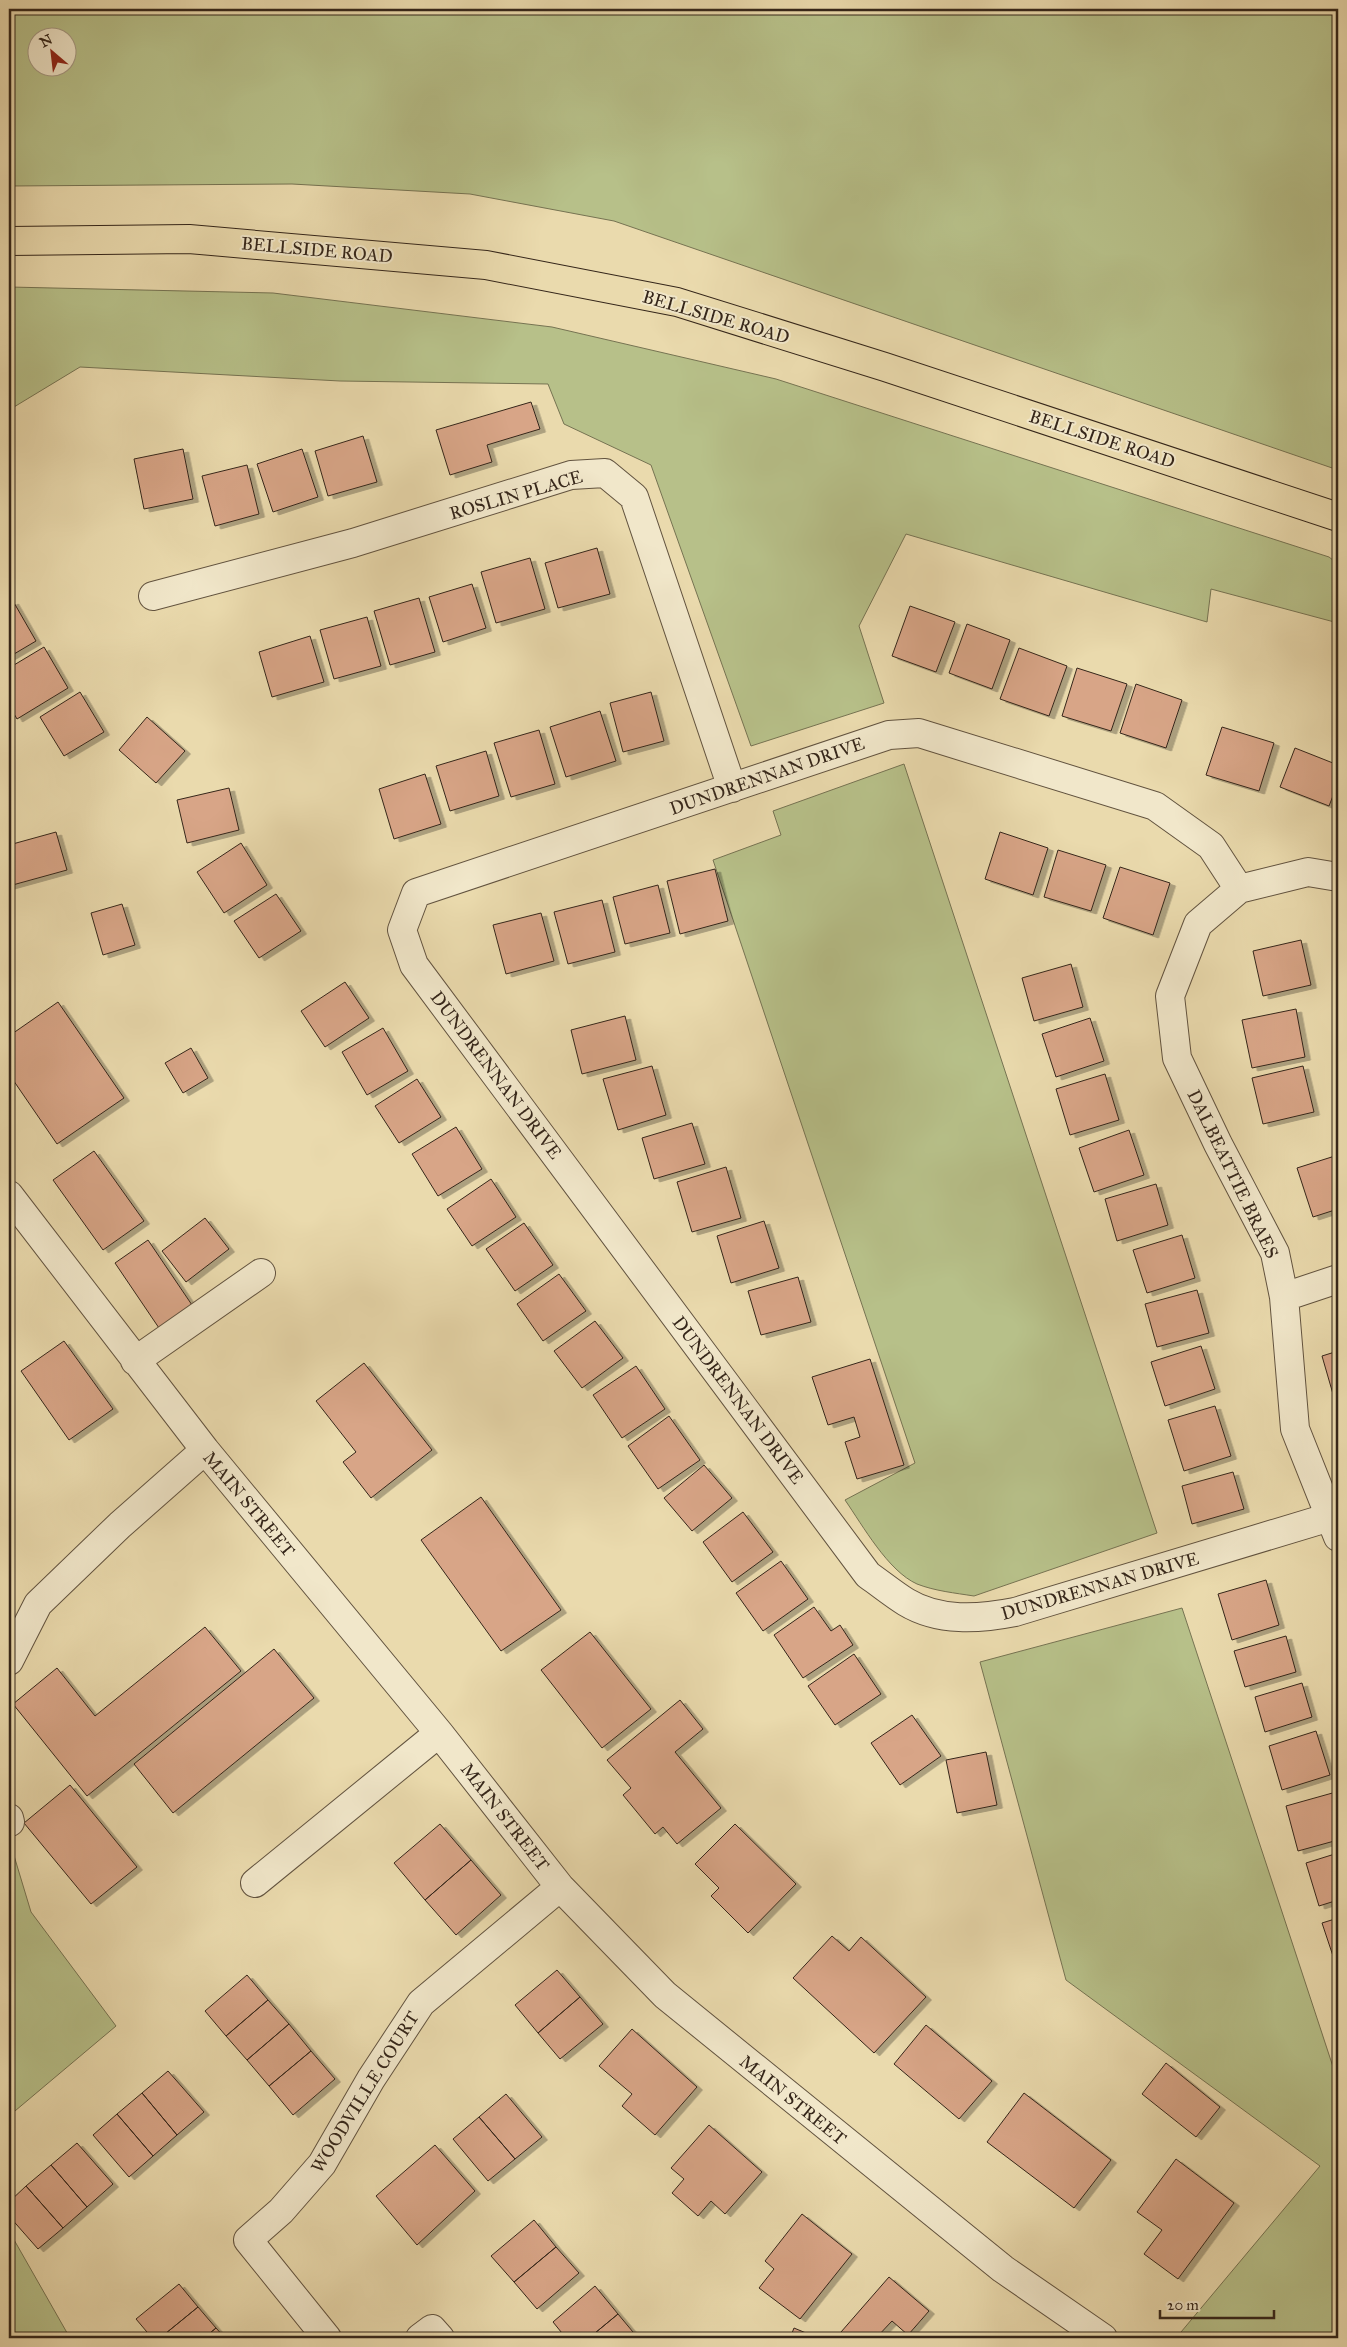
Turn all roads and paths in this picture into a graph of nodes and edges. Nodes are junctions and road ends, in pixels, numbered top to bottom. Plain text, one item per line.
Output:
1 (9, 241) edge
2 (1338, 517) edge
3 (153, 596) dead end
4 (732, 788) junction
5 (1338, 878) edge
6 (1239, 889) junction
7 (9, 1195) edge
8 (261, 1274) dead end
9 (1338, 1279) edge
10 (1284, 1297) junction
11 (135, 1361) junction
12 (205, 1450) junction
13 (1334, 1527) edge
14 (9, 1661) edge
15 (439, 1733) junction
16 (254, 1883) dead end
17 (560, 1887) junction
18 (327, 2338) edge
19 (420, 2338) edge
20 (440, 2338) edge
21 (1103, 2338) edge

1 - 2 main road, BELLSIDE ROAD
3 - 4 street, ROSLIN PLACE
4 - 6 street, DUNDRENNAN DRIVE
4 - 13 street, DUNDRENNAN DRIVE
5 - 6 street
6 - 10 street, DALBEATTIE BRAES
7 - 11 street, MAIN STREET
8 - 11 street
9 - 10 street
10 - 13 street, DALBEATTIE BRAES
11 - 12 street, MAIN STREET
12 - 14 street
12 - 15 street, MAIN STREET
15 - 16 street
15 - 17 street, MAIN STREET
17 - 18 street, WOODVILLE COURT
17 - 21 street, MAIN STREET
19 - 20 street

